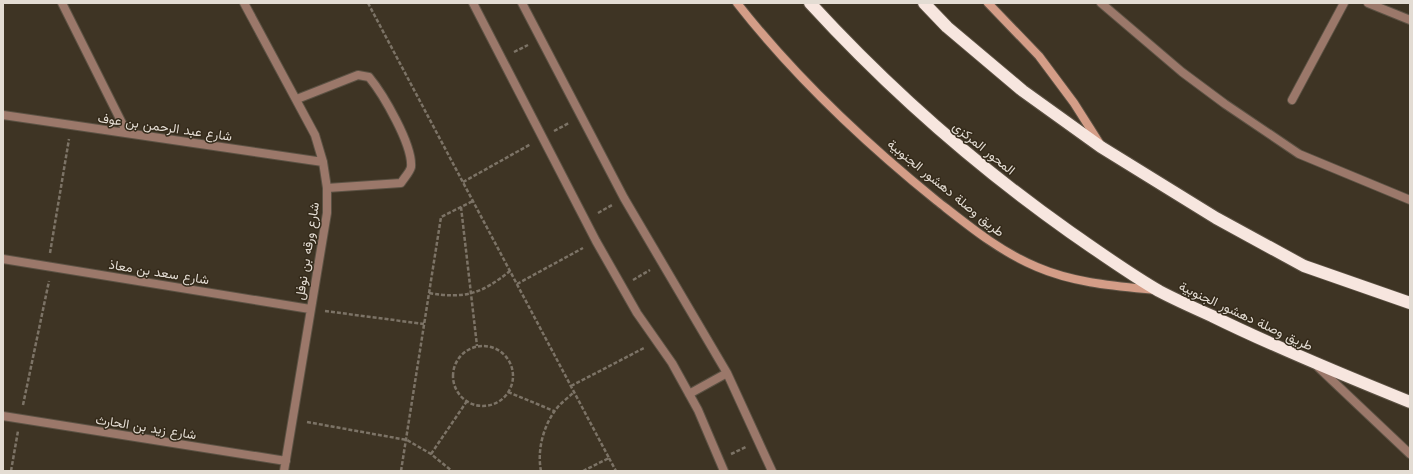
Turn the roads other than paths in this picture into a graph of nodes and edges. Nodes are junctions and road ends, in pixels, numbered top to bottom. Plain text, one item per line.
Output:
1 (62, 3) edge
2 (244, 3) edge
3 (473, 3) edge
4 (522, 3) edge
5 (737, 3) edge
6 (810, 3) edge
7 (924, 3) edge
8 (988, 3) edge
9 (1101, 3) edge
10 (1344, 3) edge
11 (1368, 3) edge
12 (1410, 20) edge
13 (297, 99) junction
14 (1292, 100) dead end
15 (3, 115) edge
16 (127, 133) junction
17 (1102, 147) junction
18 (323, 162) junction
19 (327, 188) junction
20 (1410, 200) edge
21 (3, 259) edge
22 (1159, 290) junction
23 (1410, 302) edge
24 (310, 309) junction
25 (1316, 365) junction
26 (727, 374) junction
27 (689, 394) junction
28 (1410, 402) edge
29 (3, 416) edge
30 (1410, 454) edge
31 (286, 461) junction
32 (284, 471) edge
33 (724, 471) edge
34 (772, 471) edge

1 - 16 street
2 - 13 street, شارع ورقه بن نوفل
3 - 27 street
4 - 26 street
5 - 22 main road, طريق وصلة دهشور الجنوبية
6 - 22 highway, المحور المركزى
7 - 17 highway
8 - 17 main road
9 - 20 street
10 - 14 street
11 - 12 street
13 - 18 street, شارع ورقه بن نوفل
13 - 19 street
15 - 16 street, شارع عبد الرحمن بن عوف
16 - 18 street, شارع عبد الرحمن بن عوف
17 - 23 highway
18 - 19 street, شارع ورقه بن نوفل
19 - 24 street, شارع ورقه بن نوفل
21 - 24 street, شارع سعد بن معاذ
22 - 25 highway, طريق وصلة دهشور الجنوبية
24 - 31 street, شارع ورقه بن نوفل
25 - 28 highway, طريق وصلة دهشور الجنوبية
25 - 30 street
26 - 27 street
26 - 34 street
27 - 33 street
29 - 31 street, شارع زيد بن الحارث
31 - 32 street, شارع ورقه بن نوفل

